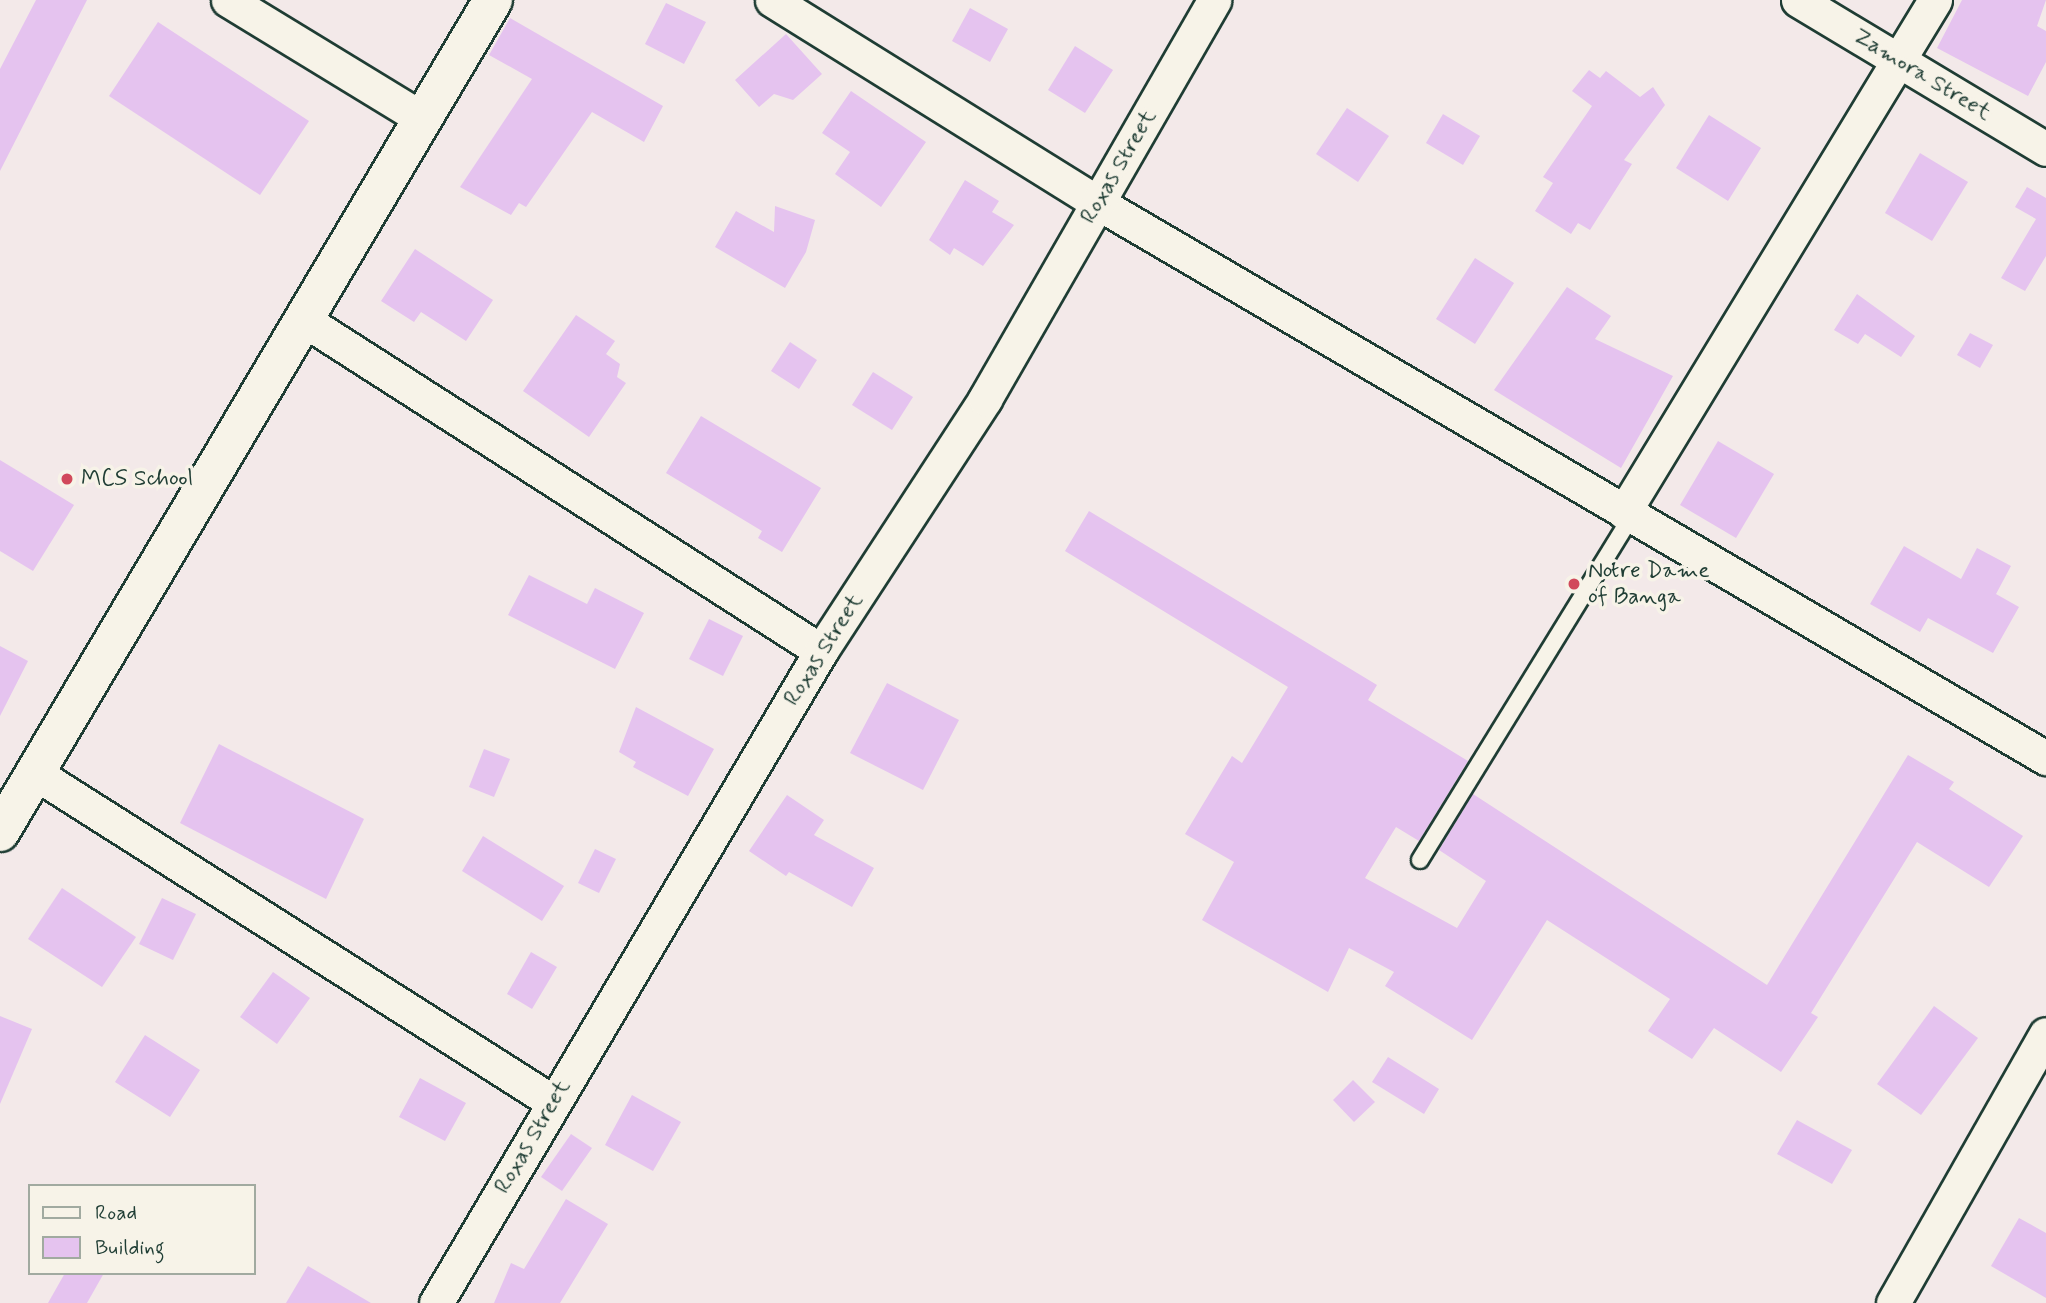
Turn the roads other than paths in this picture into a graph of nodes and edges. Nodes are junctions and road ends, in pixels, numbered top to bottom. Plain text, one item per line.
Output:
1 (228, 0) edge
2 (493, 0) edge
3 (772, 0) edge
4 (1214, 0) edge
5 (1798, 0) edge
6 (1935, 0) edge
7 (1899, 63) junction
8 (423, 119) junction
9 (2046, 149) edge
10 (1098, 203) junction
11 (304, 320) junction
12 (1628, 514) junction
13 (821, 651) junction
14 (2046, 758) edge
15 (35, 773) junction
16 (0, 832) edge
17 (1420, 860) dead end
18 (2046, 1034) edge
19 (553, 1102) junction
20 (1899, 1301) edge
21 (436, 1303) edge

1 - 8 street
2 - 8 main road
3 - 10 street
4 - 10 street, Roxas Street
5 - 7 street, Zamora Street
6 - 7 street
7 - 9 street, Zamora Street
7 - 12 street
8 - 11 main road
10 - 12 street
10 - 13 street, Roxas Street
11 - 13 street
11 - 15 main road
12 - 14 street
12 - 17 lane
13 - 19 street, Roxas Street
15 - 16 main road
15 - 19 street
18 - 20 street
19 - 21 street, Roxas Street

